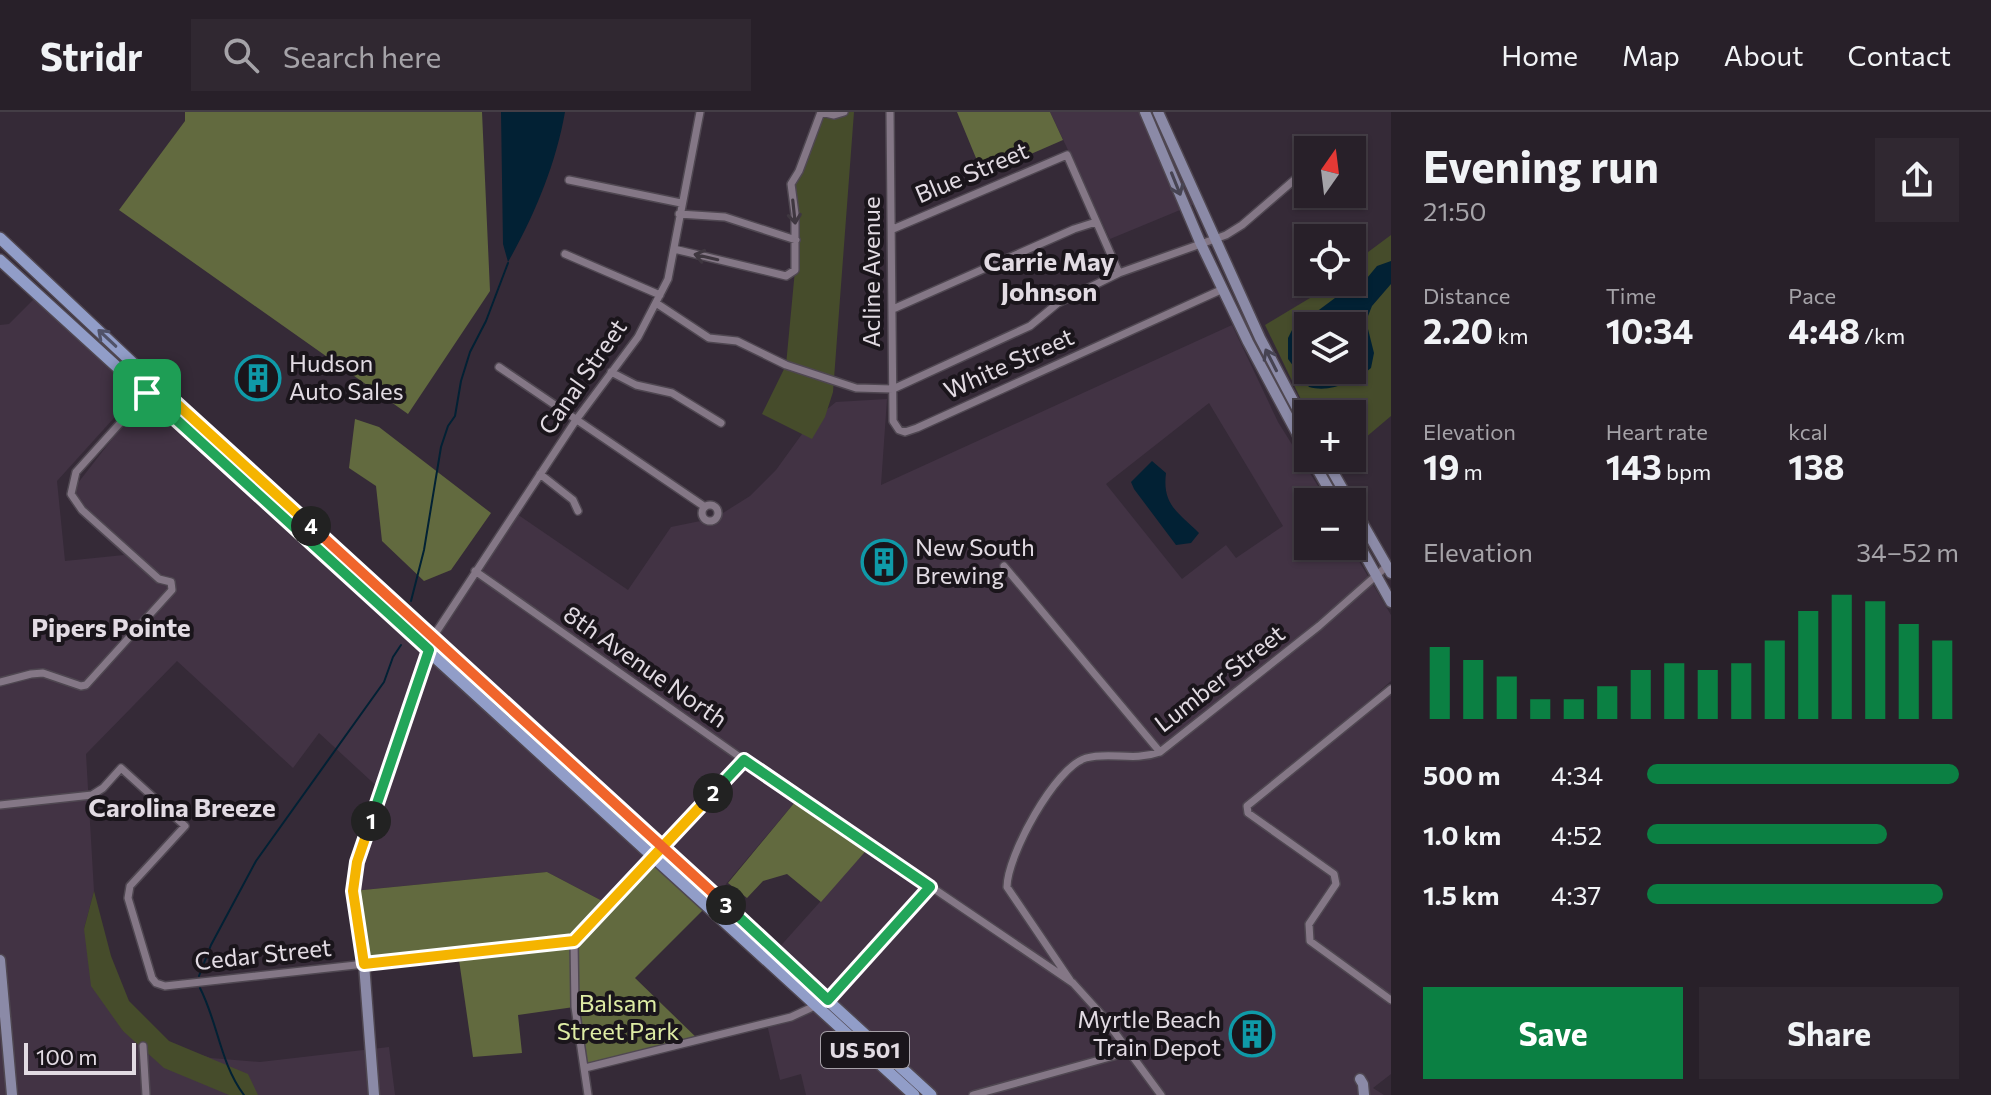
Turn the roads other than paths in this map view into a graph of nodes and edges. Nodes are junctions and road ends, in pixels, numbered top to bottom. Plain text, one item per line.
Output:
1 (700, 112) edge
2 (821, 112) edge
3 (844, 112) edge
4 (890, 112) edge
5 (1145, 112) edge
6 (1158, 112) edge
7 (569, 180) dead end
8 (1294, 180) edge
9 (681, 203) junction
10 (679, 214) junction
11 (1096, 222) junction
12 (893, 229) junction
13 (0, 238) edge
14 (1214, 238) junction
15 (796, 240) junction
16 (1200, 242) junction
17 (674, 249) junction
18 (565, 254) dead end
19 (0, 260) edge
20 (1119, 273) junction
21 (1223, 289) junction
22 (658, 299) junction
23 (893, 309) junction
24 (499, 367) dead end
25 (611, 372) junction
26 (151, 388) junction
27 (893, 389) junction
28 (1294, 403) edge
29 (576, 420) junction
30 (721, 423) dead end
31 (1294, 427) edge
32 (899, 430) joint
33 (540, 474) junction
34 (705, 507) dead end
35 (578, 511) dead end
36 (1366, 530) edge
37 (1366, 560) edge
38 (1004, 566) dead end
39 (1389, 570) edge
40 (475, 571) junction
41 (1374, 576) junction
42 (1391, 602) edge
43 (431, 644) junction
44 (0, 682) edge
45 (1391, 689) edge
46 (1160, 752) junction
47 (744, 760) junction
48 (0, 805) edge
49 (657, 852) junction
50 (930, 887) junction
51 (574, 941) junction
52 (0, 960) edge
53 (364, 964) junction
54 (1073, 983) junction
55 (1391, 1000) edge
56 (822, 1002) junction
57 (143, 1046) dead end
58 (1128, 1052) junction
59 (585, 1068) junction
60 (1360, 1079) dead end
61 (12, 1095) edge
62 (146, 1095) edge
63 (374, 1095) edge
64 (588, 1095) edge
65 (914, 1095) edge
66 (931, 1095) edge
67 (973, 1095) edge
68 (1161, 1095) edge
69 (1364, 1095) edge

1 - 9 street, Canal Street
2 - 3 street
2 -> 15 street
4 - 12 street, Acline Avenue
5 -> 16 main road
6 - 14 main road
7 - 9 street
8 - 14 street
9 - 10 street, Canal Street
10 - 15 street
10 - 17 street, Canal Street
11 - 12 street, Blue Street
11 - 20 street
11 - 23 street
12 - 23 street, Acline Avenue
26 -> 13 main road, US 501
14 - 16 street
28 -> 14 main road
15 -> 17 street
16 - 20 street
16 - 21 main road
17 - 22 street, Canal Street
18 - 22 street
19 - 26 main road, US 501
20 - 27 street
21 - 31 main road
21 - 32 street, White Street
22 - 25 street, Canal Street
22 - 27 street
23 - 27 street, Acline Avenue
24 - 29 street
25 - 29 street, Canal Street
25 - 30 street
26 - 43 main road, US 501
26 - 44 street
27 - 32 street, Acline Avenue
29 - 33 street, Canal Street
29 - 34 street
33 - 35 street
33 - 40 street, Canal Street
36 - 39 main road
37 - 41 main road
38 - 46 street
39 - 41 street, Lumber Street
40 - 43 street, Canal Street
40 - 47 street, 8th Avenue North
41 - 42 main road
41 - 46 street, Lumber Street
43 - 49 main road, US 501
43 - 53 main road
45 - 55 street
46 - 54 street, Lumber Street
47 - 49 street
47 - 50 street, 8th Avenue North
48 - 53 street, Cedar Street
49 - 51 street
49 - 56 main road, US 501
50 - 54 street, 8th Avenue North
50 - 56 street
51 - 53 street, Cedar Street
51 - 59 street
52 - 61 main road
53 - 63 main road
54 - 58 street, 8th Avenue North
56 - 59 street
56 - 65 main road, US 501
56 - 66 main road, US 501
57 - 62 street
58 - 67 street
58 - 68 street, 8th Avenue North
59 - 64 street
60 - 69 main road

